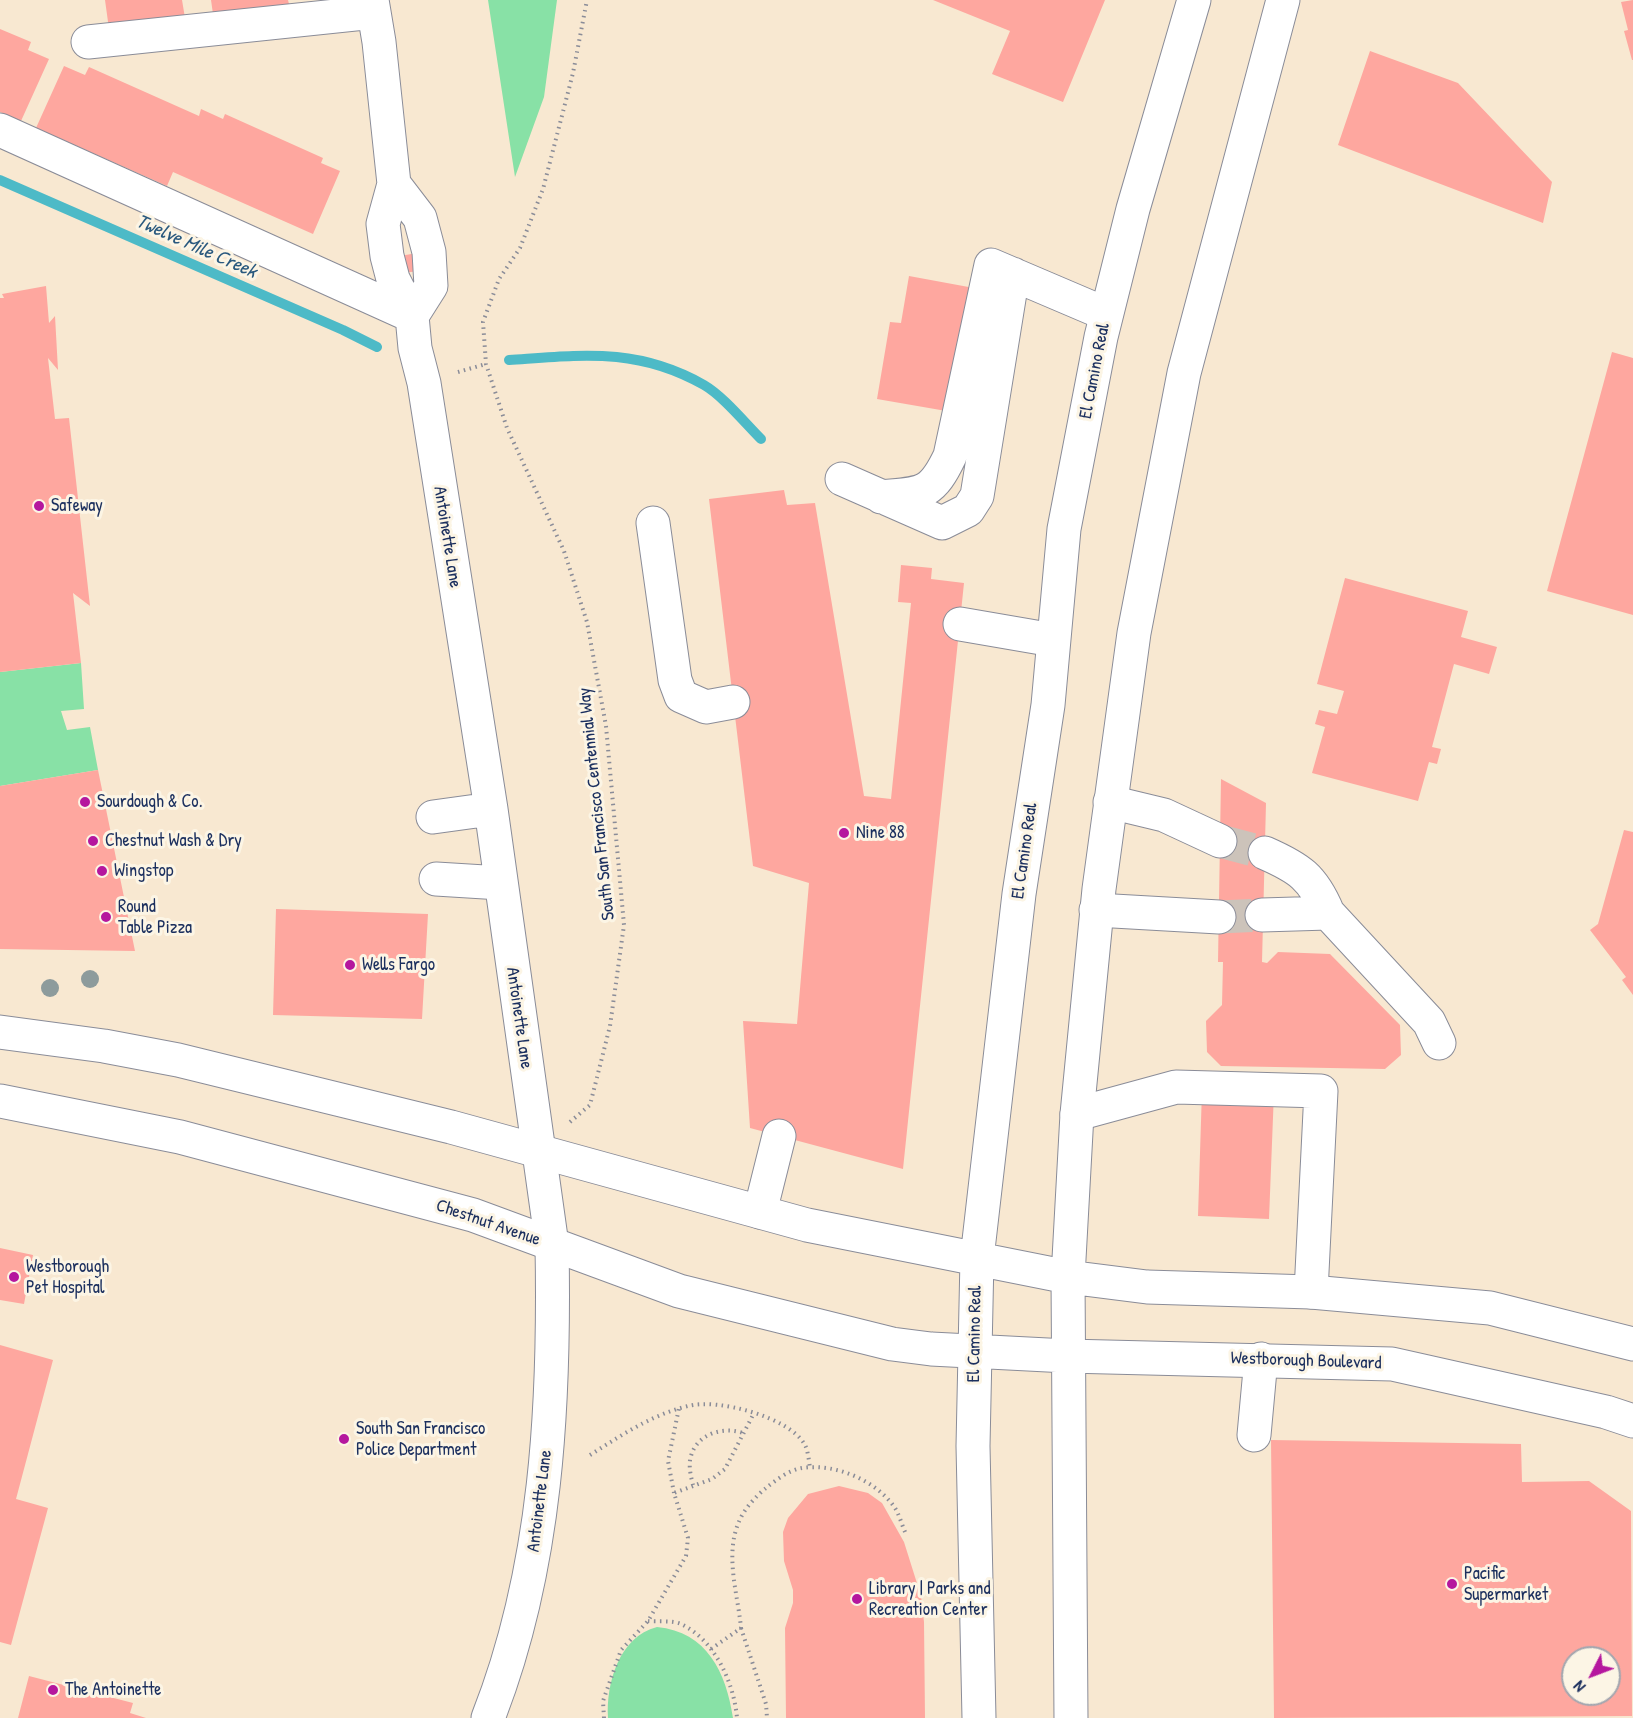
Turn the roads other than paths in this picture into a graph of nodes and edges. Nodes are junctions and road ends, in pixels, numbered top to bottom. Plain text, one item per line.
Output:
1 (1194, 0) edge
2 (1283, 0) edge
3 (373, 6) edge
4 (88, 42) dead end
5 (0, 130) edge
6 (1013, 274) junction
7 (1106, 314) junction
8 (412, 315) junction
9 (842, 479) dead end
10 (881, 497) junction
11 (653, 523) dead end
12 (960, 624) dead end
13 (1053, 640) junction
14 (733, 702) dead end
15 (1110, 802) junction
16 (491, 809) junction
17 (433, 818) dead end
18 (1220, 841) tunnel mouth
19 (1265, 853) tunnel mouth
20 (436, 879) dead end
21 (501, 882) junction
22 (1096, 910) junction
23 (1328, 913) junction
24 (1262, 915) tunnel mouth
25 (1219, 917) tunnel mouth
26 (0, 1032) edge
27 (1439, 1043) dead end
28 (0, 1101) edge
29 (1077, 1114) junction
30 (779, 1136) dead end
31 (538, 1150) junction
32 (760, 1212) junction
33 (552, 1245) junction
34 (976, 1258) junction
35 (1068, 1277) junction
36 (1311, 1292) junction
37 (1633, 1344) edge
38 (973, 1352) junction
39 (1066, 1356) junction
40 (1261, 1359) junction
41 (1620, 1417) edge
42 (1254, 1435) dead end
43 (1633, 1443) edge
44 (488, 1718) edge
45 (979, 1718) edge
46 (1071, 1718) edge

1 - 7 main road, El Camino Real
2 - 15 main road
3 - 4 main road
3 - 8 main road
5 - 8 main road
6 - 7 main road
6 - 10 main road
6 - 10 main road
7 - 13 main road, El Camino Real
8 - 16 main road, Antoinette Lane
9 - 10 main road
11 - 14 main road
12 - 13 main road
13 - 34 main road, El Camino Real
15 - 18 main road
15 - 22 main road
16 - 17 main road
16 - 21 main road, Antoinette Lane
19 - 23 main road
20 - 21 main road
21 - 31 main road, Antoinette Lane
22 - 25 main road
22 - 29 main road
23 - 24 main road
23 - 27 main road
26 - 31 main road
28 - 33 main road, Chestnut Avenue
29 - 35 main road
29 - 36 main road
30 - 32 main road
31 - 32 main road
31 - 33 main road, Antoinette Lane
32 - 34 main road
33 - 38 main road, Chestnut Avenue
33 - 44 main road, Antoinette Lane
34 - 35 main road
34 - 38 main road, El Camino Real
35 - 36 main road
35 - 39 main road
36 - 37 main road
38 - 39 main road, Westborough Boulevard
38 - 45 main road, El Camino Real
39 - 40 main road, Westborough Boulevard
39 - 46 main road
40 - 41 main road, Westborough Boulevard
40 - 42 main road
41 - 43 main road

